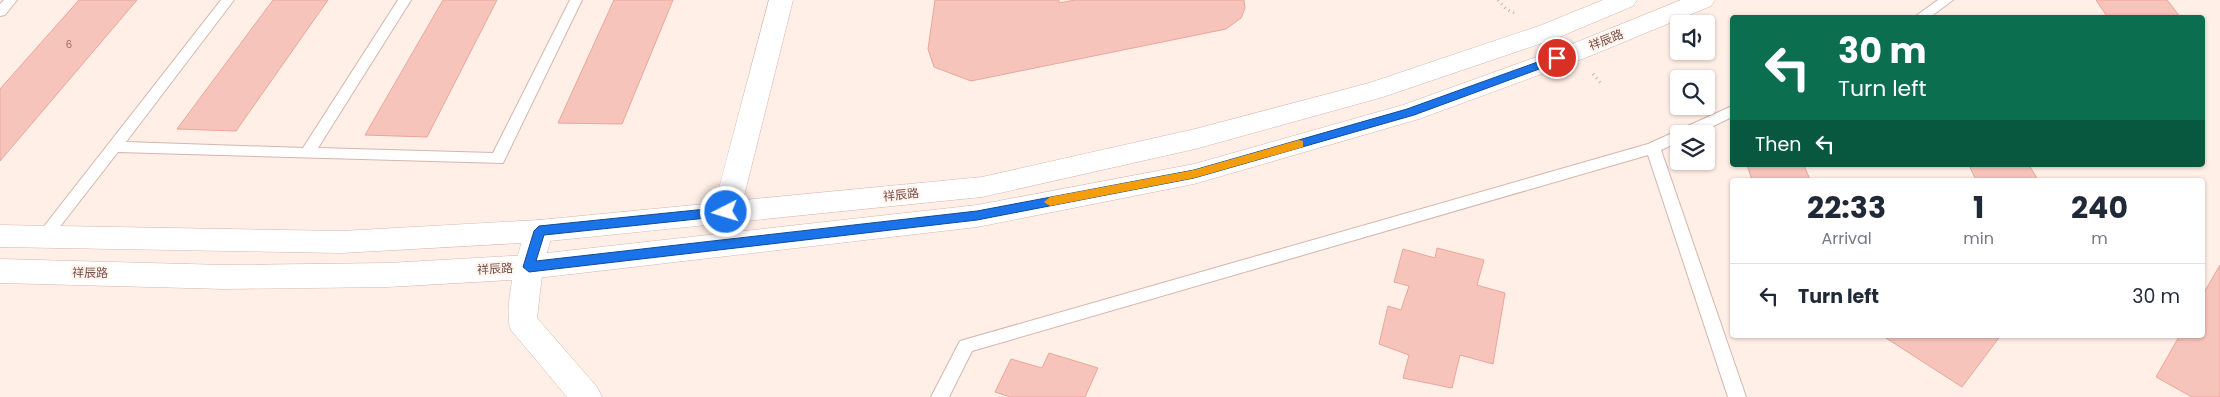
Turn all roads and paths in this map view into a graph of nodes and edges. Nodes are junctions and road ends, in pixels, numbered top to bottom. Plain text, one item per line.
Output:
1 (11, 0) edge
2 (228, 0) edge
3 (405, 0) edge
4 (576, 0) edge
5 (781, 0) edge
6 (1625, 0) edge
7 (1703, 0) edge
8 (1947, 0) edge
9 (0, 12) edge
10 (1924, 15) edge
11 (1730, 112) edge
12 (1703, 125) edge
13 (1670, 140) edge
14 (115, 147) junction
15 (1653, 148) junction
16 (307, 153) junction
17 (726, 212) junction
18 (539, 231) junction
19 (0, 236) edge
20 (43, 238) junction
21 (529, 267) junction
22 (0, 271) edge
23 (586, 397) edge
24 (940, 397) edge
25 (1736, 397) edge

1 - 9 lane
2 - 14 lane
3 - 16 lane
4 - 16 lane
5 - 17 street
6 - 17 street, 祥辰路
7 - 21 street, 祥辰路
8 - 10 lane
11 - 12 lane
13 - 15 lane
14 - 16 lane
14 - 20 lane
15 - 24 lane
15 - 25 lane
17 - 18 street, 祥辰路
18 - 20 street, 祥辰路
18 - 21 street
19 - 20 street, 祥辰路
21 - 22 street, 祥辰路
21 - 23 street

